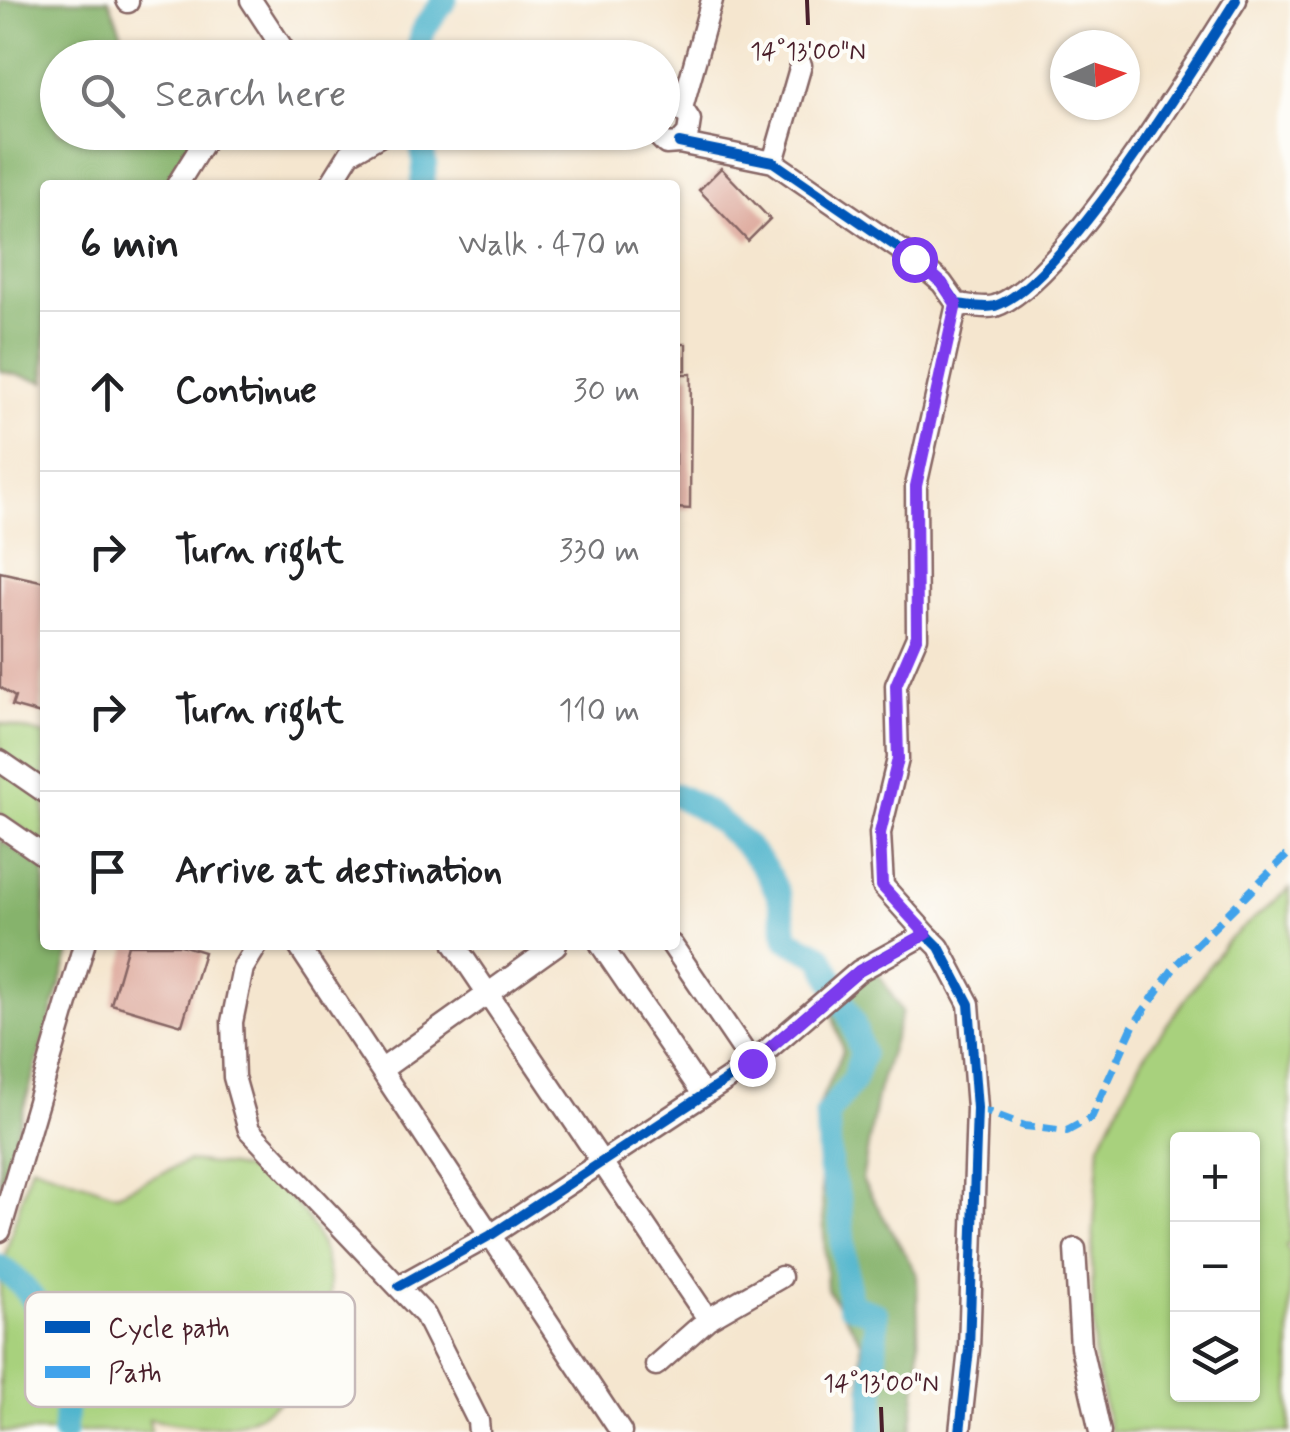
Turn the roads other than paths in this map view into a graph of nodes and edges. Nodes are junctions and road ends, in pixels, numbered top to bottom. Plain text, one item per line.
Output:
1 (251, 0) edge
2 (712, 0) edge
3 (1236, 0) edge
4 (277, 40) edge
5 (801, 65) dead end
6 (680, 86) edge
7 (680, 113) edge
8 (680, 141) edge
9 (680, 143) edge
10 (199, 150) edge
11 (350, 150) edge
12 (773, 162) junction
13 (180, 180) edge
14 (333, 180) edge
15 (956, 304) junction
16 (0, 761) edge
17 (40, 789) edge
18 (0, 825) edge
19 (40, 853) edge
20 (926, 934) junction
21 (83, 950) edge
22 (254, 950) edge
23 (301, 950) edge
24 (458, 950) edge
25 (549, 950) edge
26 (604, 950) edge
27 (675, 950) edge
28 (487, 996) junction
29 (752, 1063) junction
30 (380, 1070) junction
31 (704, 1094) junction
32 (599, 1161) junction
33 (1, 1227) edge
34 (490, 1235) junction
35 (1074, 1249) dead end
36 (781, 1277) dead end
37 (399, 1286) junction
38 (708, 1319) junction
39 (656, 1364) dead end
40 (479, 1432) edge
41 (621, 1432) edge
42 (960, 1432) edge
43 (1100, 1432) edge

1 - 4 street
2 - 6 street
3 - 15 street
5 - 12 street
7 - 8 street
9 - 12 street
10 - 13 street
11 - 14 street
12 - 15 street
15 - 20 street
16 - 17 street
18 - 19 street
20 - 29 street
20 - 42 street
21 - 33 street
22 - 37 street
23 - 30 street
24 - 28 street
25 - 28 street
26 - 31 street
27 - 29 street
28 - 30 street
28 - 32 street
29 - 31 street
30 - 34 street
31 - 32 street
32 - 34 street
32 - 38 street
34 - 37 street
34 - 41 street
35 - 43 street
36 - 38 street
37 - 40 street
38 - 39 street

